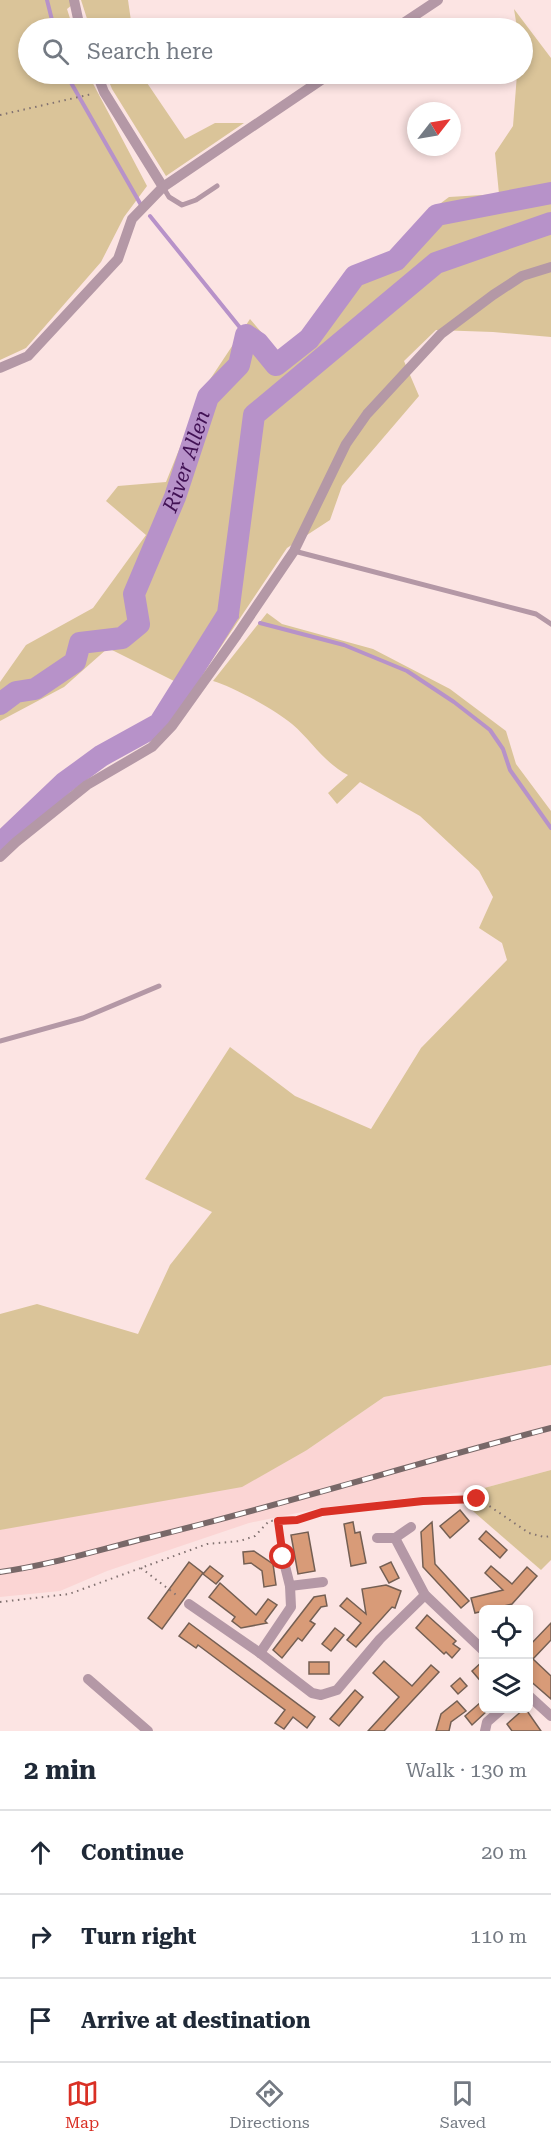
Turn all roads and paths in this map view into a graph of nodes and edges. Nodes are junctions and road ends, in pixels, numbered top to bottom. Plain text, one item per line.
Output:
1 (74, 0) edge
2 (438, 0) edge
3 (78, 18) edge
4 (411, 18) edge
5 (101, 84) edge
6 (315, 84) edge
7 (104, 92) junction
8 (0, 115) edge
9 (217, 186) dead end
10 (163, 187) junction
11 (551, 267) edge
12 (0, 368) edge
13 (294, 551) junction
14 (551, 624) edge
15 (0, 857) edge
16 (159, 987) dead end
17 (0, 1041) edge
18 (278, 1521) junction
19 (411, 1527) dead end
20 (551, 1536) edge
21 (377, 1538) dead end
22 (395, 1538) junction
23 (283, 1557) joint
24 (141, 1568) junction
25 (323, 1582) dead end
26 (290, 1586) junction
27 (425, 1595) junction
28 (0, 1602) edge
29 (189, 1604) joint
30 (479, 1648) edge
31 (260, 1653) junction
32 (88, 1679) dead end
33 (533, 1700) edge
34 (497, 1713) edge
35 (551, 1716) edge
36 (148, 1731) edge
37 (485, 1731) edge

1 - 3 street
2 - 4 street
5 - 7 street
6 - 10 street
7 - 8 path
7 - 10 street
9 - 10 lane
10 - 12 street
11 - 13 street
13 - 14 lane
13 - 15 street
16 - 17 lane
18 - 20 path
18 - 23 path
18 - 24 path
19 - 22 street
21 - 22 street
22 - 27 street
23 - 26 street
24 - 28 path
24 - 29 path
25 - 26 street
26 - 31 street
27 - 30 street
27 - 31 street
29 - 31 street
32 - 36 street
33 - 35 street
34 - 37 street

